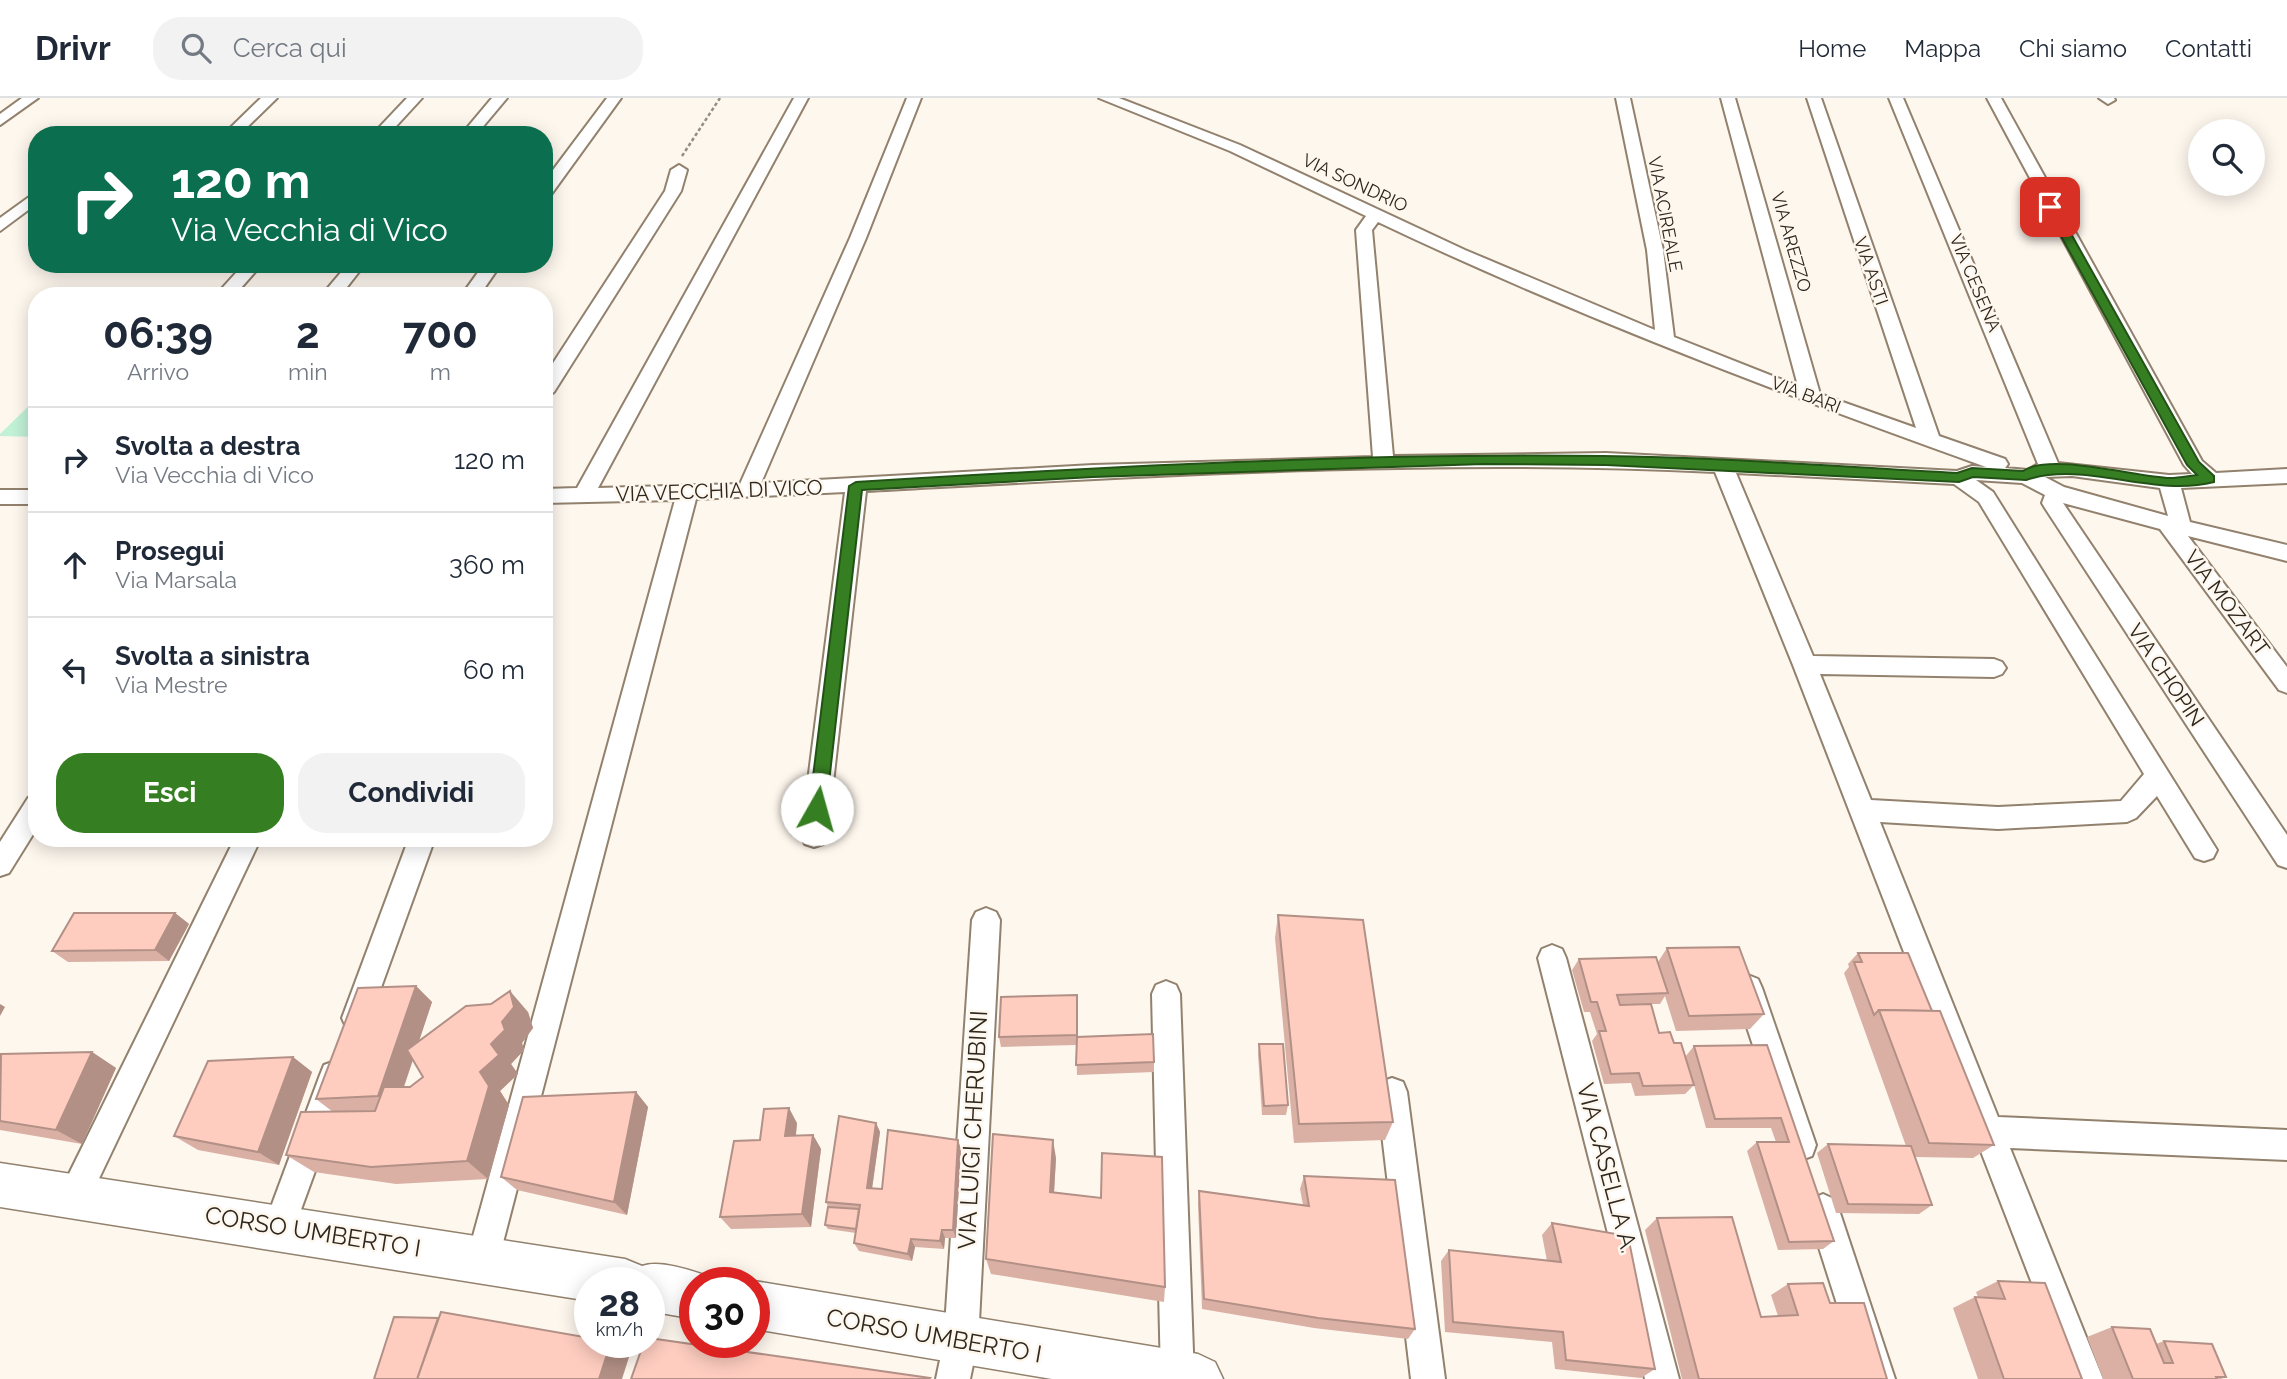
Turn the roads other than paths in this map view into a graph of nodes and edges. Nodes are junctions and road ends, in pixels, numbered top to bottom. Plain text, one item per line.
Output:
1 (32, 98) edge
2 (270, 98) edge
3 (415, 98) edge
4 (500, 98) edge
5 (614, 98) edge
6 (802, 98) edge
7 (914, 98) edge
8 (1106, 98) edge
9 (1623, 98) edge
10 (1728, 98) edge
11 (1814, 98) edge
12 (1896, 98) edge
13 (1994, 98) edge
14 (0, 121) edge
15 (240, 126) edge
16 (388, 126) edge
17 (476, 126) edge
18 (678, 170) road end
19 (553, 181) edge
20 (0, 200) edge
21 (28, 202) edge
22 (28, 206) edge
23 (1376, 213) junction
24 (0, 226) edge
25 (246, 273) edge
26 (349, 273) edge
27 (232, 287) edge
28 (338, 287) edge
29 (1586, 309) joint
30 (1665, 338) junction
31 (553, 378) edge
32 (1811, 398) junction
33 (1931, 442) junction
34 (1383, 462) junction
35 (1723, 466) junction
36 (2028, 474) junction
37 (2287, 477) edge
38 (1959, 478) junction
39 (2210, 479) junction
40 (2054, 481) junction
41 (2169, 482) junction
42 (856, 486) junction
43 (747, 491) junction
44 (687, 493) junction
45 (28, 496) edge
46 (553, 496) edge
47 (583, 497) junction
48 (2, 500) edge
49 (2174, 524) junction
50 (2287, 554) edge
51 (1805, 664) junction
52 (1994, 668) dead end
53 (2287, 684) edge
54 (2158, 774) junction
55 (1861, 810) junction
56 (28, 820) edge
57 (814, 836) dead end
58 (244, 847) edge
59 (419, 847) edge
60 (2204, 850) dead end
61 (2287, 857) edge
62 (0, 865) edge
63 (986, 920) dead end
64 (1552, 958) dead end
65 (1739, 960) edge
66 (1166, 994) dead end
67 (1392, 1092) edge
68 (1990, 1132) junction
69 (2287, 1145) edge
70 (0, 1185) edge
71 (74, 1197) junction
72 (280, 1226) junction
73 (483, 1258) junction
74 (574, 1274) edge
75 (770, 1309) edge
76 (957, 1360) edge
77 (1188, 1377) edge
78 (1428, 1379) edge
79 (1662, 1379) edge
80 (1878, 1379) edge
81 (2086, 1379) edge

1 - 14 street
2 - 15 street
3 - 16 street
4 - 17 street
5 - 19 street
6 - 47 street
7 - 43 street
8 - 23 street, VIA SONDRIO
9 - 30 street, VIA ACIREALE
10 - 32 street, VIA AREZZO
11 - 33 street, VIA ASTI
12 - 40 street, VIA CESENA
13 - 39 street
18 - 31 street
20 - 21 street
22 - 24 street
23 - 29 street, VIA SONDRIO
23 - 34 street
25 - 27 street
26 - 28 street
29 - 30 street, VIA BARI
30 - 32 street, VIA BARI
32 - 33 street, VIA BARI
33 - 36 street, VIA BARI
34 - 35 street, VIA VECCHIA DI VICO
34 - 42 street, VIA VECCHIA DI VICO
35 - 38 street, VIA VECCHIA DI VICO
35 - 51 street
36 - 38 street, VIA VECCHIA DI VICO
36 - 40 street, VIA BARI
37 - 39 street
38 - 54 street
39 - 41 street
40 - 41 street
40 - 49 street, VIA BARI
40 - 61 street, VIA CHOPIN
41 - 49 street
42 - 43 street, VIA VECCHIA DI VICO
42 - 57 street
43 - 44 street, VIA VECCHIA DI VICO
44 - 47 street, VIA VECCHIA DI VICO
44 - 73 street
45 - 48 street
46 - 47 street, VIA VECCHIA DI VICO
49 - 50 street, VIA BARI
49 - 53 street, VIA MOZART
51 - 52 street
51 - 55 street
54 - 55 street
54 - 60 street
55 - 68 street
56 - 62 street
58 - 71 street
59 - 72 street
63 - 76 street, VIA LUIGI CHERUBINI
64 - 79 street, VIA CASELLA A.
65 - 80 street
66 - 77 street
67 - 78 street
68 - 69 street
68 - 81 street
70 - 71 street, CORSO UMBERTO I
71 - 72 street, CORSO UMBERTO I
72 - 73 street, CORSO UMBERTO I
73 - 74 street, CORSO UMBERTO I
75 - 76 street, CORSO UMBERTO I
76 - 77 street, CORSO UMBERTO I

